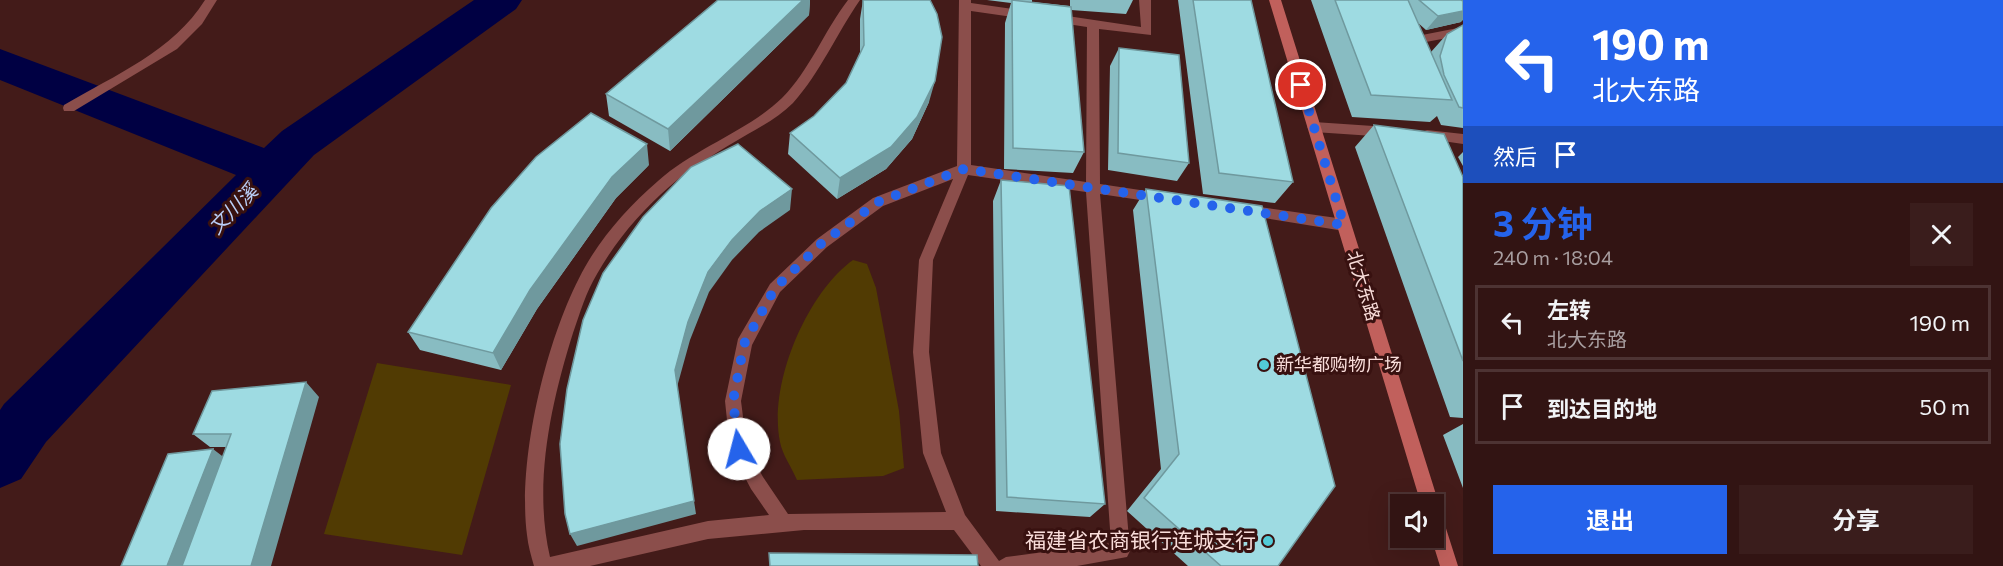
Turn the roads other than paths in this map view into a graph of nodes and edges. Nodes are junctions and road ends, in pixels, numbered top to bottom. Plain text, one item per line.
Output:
1 (211, 0) edge
2 (854, 0) edge
3 (1145, 0) edge
4 (1275, 0) edge
5 (965, 3) edge
6 (1093, 24) junction
7 (1463, 31) edge
8 (1418, 72) edge
9 (69, 108) dead end
10 (1314, 127) junction
11 (1463, 139) edge
12 (964, 169) junction
13 (1094, 188) junction
14 (1173, 200) edge
15 (1230, 208) edge
16 (1344, 225) junction
17 (1427, 494) edge
18 (958, 521) junction
19 (785, 524) junction
20 (1443, 548) edge
21 (543, 566) edge
22 (549, 566) edge
23 (992, 566) edge
24 (1006, 566) edge
25 (1449, 566) edge

1 - 9 street
2 - 21 street
3 - 6 street
4 - 10 main road, 北大东路
5 - 6 street
5 - 12 street
6 - 13 street
7 - 8 street
10 - 11 street
10 - 16 main road, 北大东路
12 - 13 street
12 - 18 street
12 - 19 street
13 - 14 street
13 - 24 street
15 - 16 street
16 - 17 main road, 北大东路
18 - 19 street
18 - 23 street
19 - 22 street
20 - 25 main road

